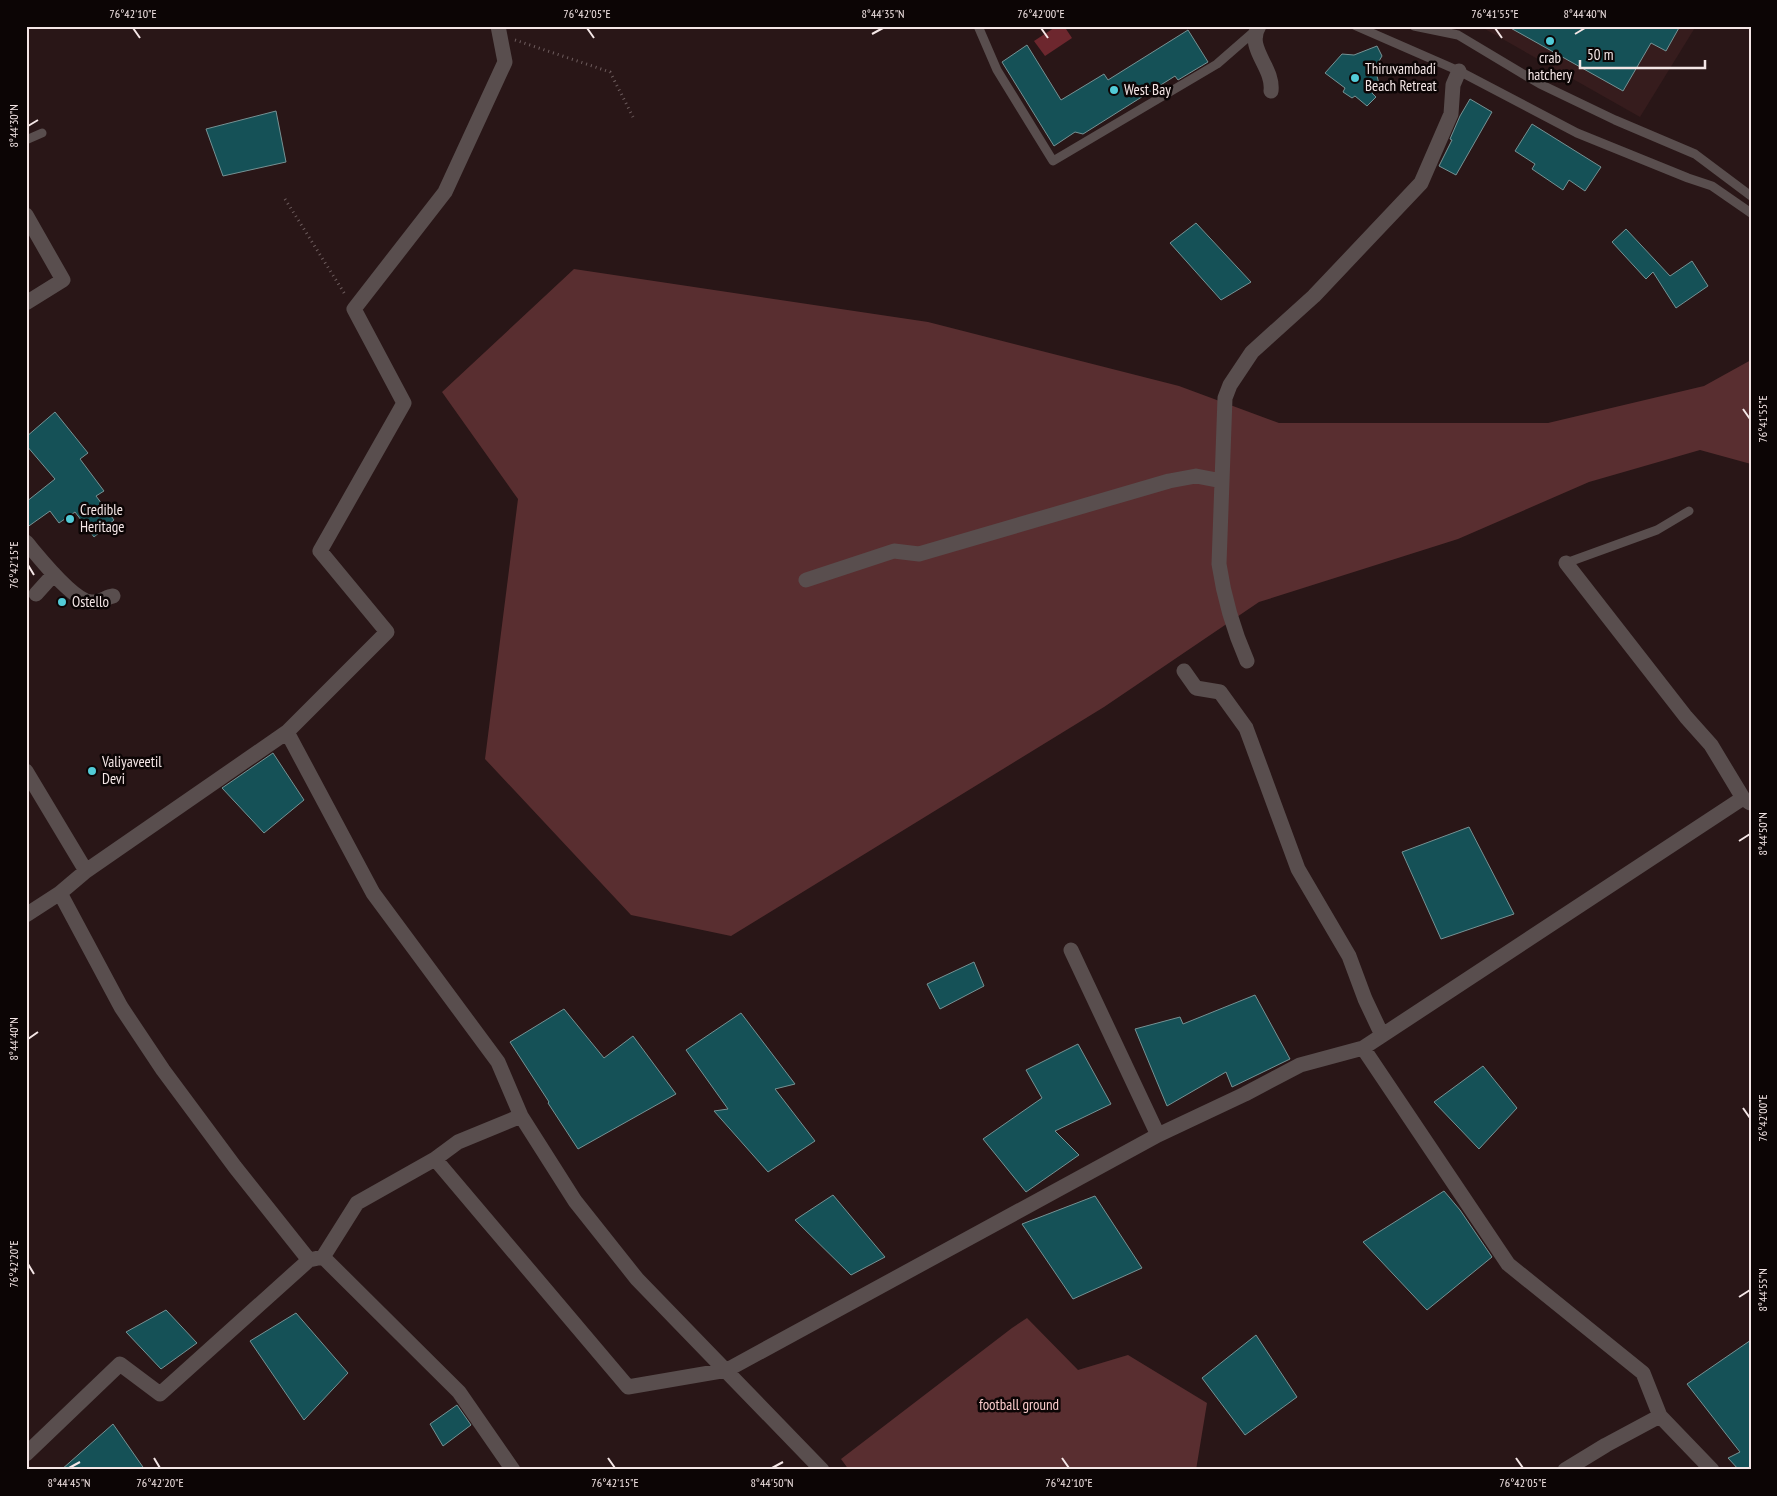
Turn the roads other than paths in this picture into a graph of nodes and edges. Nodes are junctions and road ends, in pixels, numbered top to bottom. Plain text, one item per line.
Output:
1 (978, 26) edge
2 (1356, 26) edge
3 (1414, 26) edge
4 (1257, 28) edge
5 (499, 31) edge
6 (1460, 71) junction
7 (1272, 91) dead end
8 (42, 133) dead end
9 (26, 140) edge
10 (1751, 196) edge
11 (1751, 213) edge
12 (26, 215) edge
13 (26, 303) edge
14 (1222, 481) junction
15 (1689, 511) dead end
16 (26, 542) edge
17 (1566, 563) joint
18 (54, 574) junction
19 (806, 580) dead end
20 (36, 594) dead end
21 (114, 596) dead end
22 (1248, 660) dead end
23 (1184, 671) dead end
24 (287, 732) junction
25 (26, 771) edge
26 (1747, 801) edge
27 (86, 871) junction
28 (60, 893) junction
29 (26, 916) edge
30 (1070, 950) dead end
31 (1382, 1035) junction
32 (1363, 1048) junction
33 (521, 1116) junction
34 (1158, 1134) junction
35 (435, 1159) junction
36 (316, 1259) junction
37 (727, 1370) junction
38 (1660, 1416) junction
39 (26, 1454) edge
40 (513, 1470) edge
41 (822, 1470) edge
42 (1566, 1470) edge
43 (1712, 1470) edge

1 - 4 lane
2 - 6 lane
3 - 10 lane
4 - 7 street
5 - 24 street
6 - 11 lane
6 - 14 street
8 - 9 lane
12 - 13 street
14 - 19 street
14 - 22 street
15 - 17 lane
16 - 18 street
17 - 26 street
18 - 20 street
18 - 21 street
23 - 31 street
24 - 27 street
24 - 33 street
25 - 27 street
26 - 31 street
27 - 28 street
28 - 29 street
28 - 36 street
30 - 34 street
31 - 32 street
32 - 34 street
32 - 38 street
33 - 35 street
33 - 37 street
34 - 37 street
35 - 36 street
35 - 37 street
36 - 39 street
36 - 40 street
37 - 41 street
38 - 42 street
38 - 43 street

